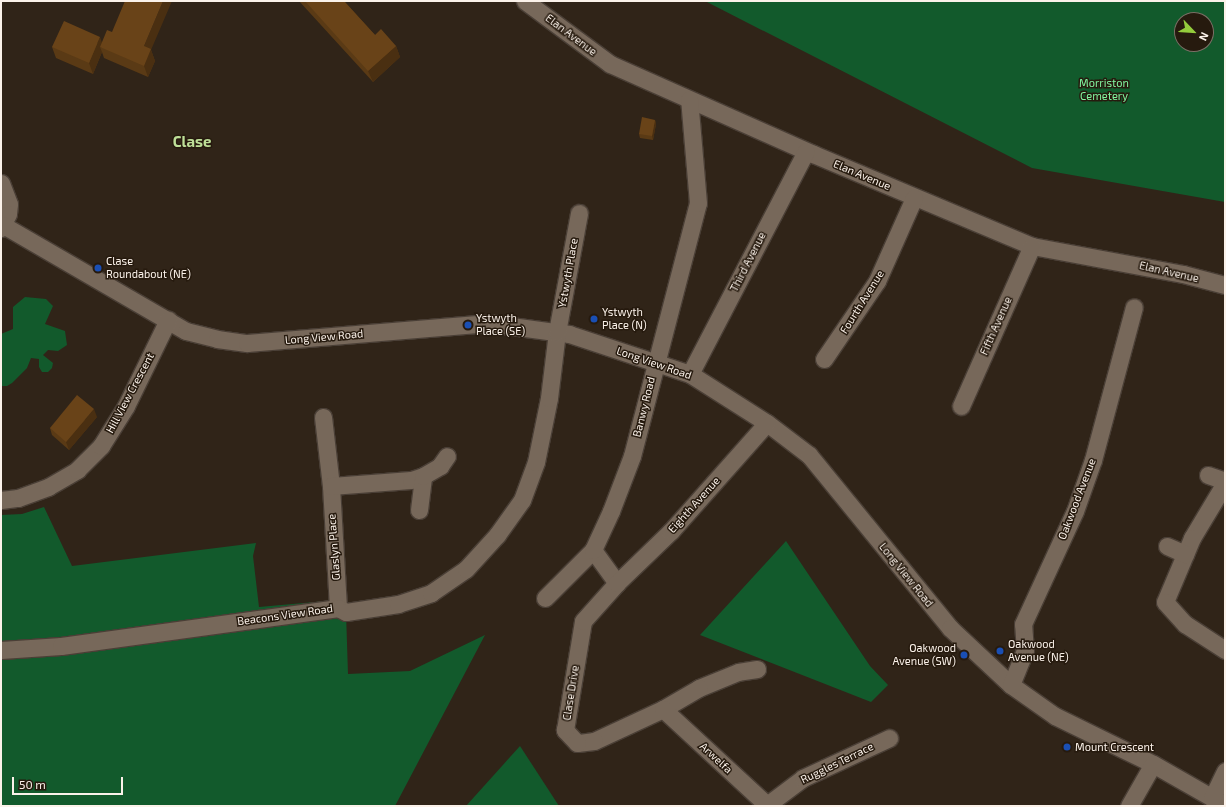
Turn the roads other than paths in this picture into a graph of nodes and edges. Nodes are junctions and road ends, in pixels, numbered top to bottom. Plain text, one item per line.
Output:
1 (525, 1) edge
2 (689, 99) junction
3 (806, 151) junction
4 (1, 183) edge
5 (914, 198) junction
6 (578, 213) dead end
7 (2, 227) edge
8 (1032, 246) junction
9 (1225, 285) edge
10 (1134, 307) dead end
11 (168, 320) junction
12 (557, 332) junction
13 (824, 359) dead end
14 (656, 362) junction
15 (690, 374) junction
16 (961, 406) dead end
17 (323, 417) dead end
18 (767, 422) junction
19 (447, 456) dead end
20 (1208, 475) dead end
21 (423, 476) junction
22 (1225, 482) edge
23 (330, 486) junction
24 (1, 500) edge
25 (419, 510) dead end
26 (1167, 546) dead end
27 (593, 550) junction
28 (1185, 554) junction
29 (617, 583) junction
30 (545, 598) dead end
31 (338, 608) junction
32 (1, 650) edge
33 (1225, 650) edge
34 (756, 669) dead end
35 (1011, 685) junction
36 (663, 710) junction
37 (889, 738) dead end
38 (1154, 764) junction
39 (1225, 771) edge
40 (1218, 802) edge
41 (768, 805) edge
42 (1129, 806) edge

1 - 2 street, Elan Avenue
2 - 3 street, Elan Avenue
2 - 14 street, Banwy Road
3 - 5 street, Elan Avenue
3 - 15 street, Third Avenue
4 - 7 street
5 - 8 street, Elan Avenue
5 - 13 street, Fourth Avenue
6 - 12 street, Ystwyth Place
7 - 11 street, Long View Road
8 - 9 street, Elan Avenue
8 - 16 street, Fifth Avenue
10 - 35 street, Oakwood Avenue
11 - 12 street, Long View Road
11 - 24 street, Hill View Crescent
12 - 14 street, Long View Road
12 - 31 street, Beacons View Road
14 - 15 street, Long View Road
14 - 27 street, Banwy Road
15 - 18 street, Long View Road
17 - 23 street, Glaslyn Place
18 - 29 street, Eighth Avenue
18 - 35 street, Long View Road
19 - 21 street
20 - 22 street
21 - 23 street
21 - 25 street
22 - 28 street
23 - 31 street, Glaslyn Place
26 - 28 street
27 - 29 street
27 - 30 street, Banwy Road
28 - 33 street
29 - 36 street, Clase Drive
31 - 32 street, Beacons View Road
34 - 36 street
35 - 38 street, Long View Road
36 - 41 street, Arwelfa
37 - 41 street, Ruggles Terrace
38 - 40 street, Long View Road
38 - 42 street
39 - 40 street

